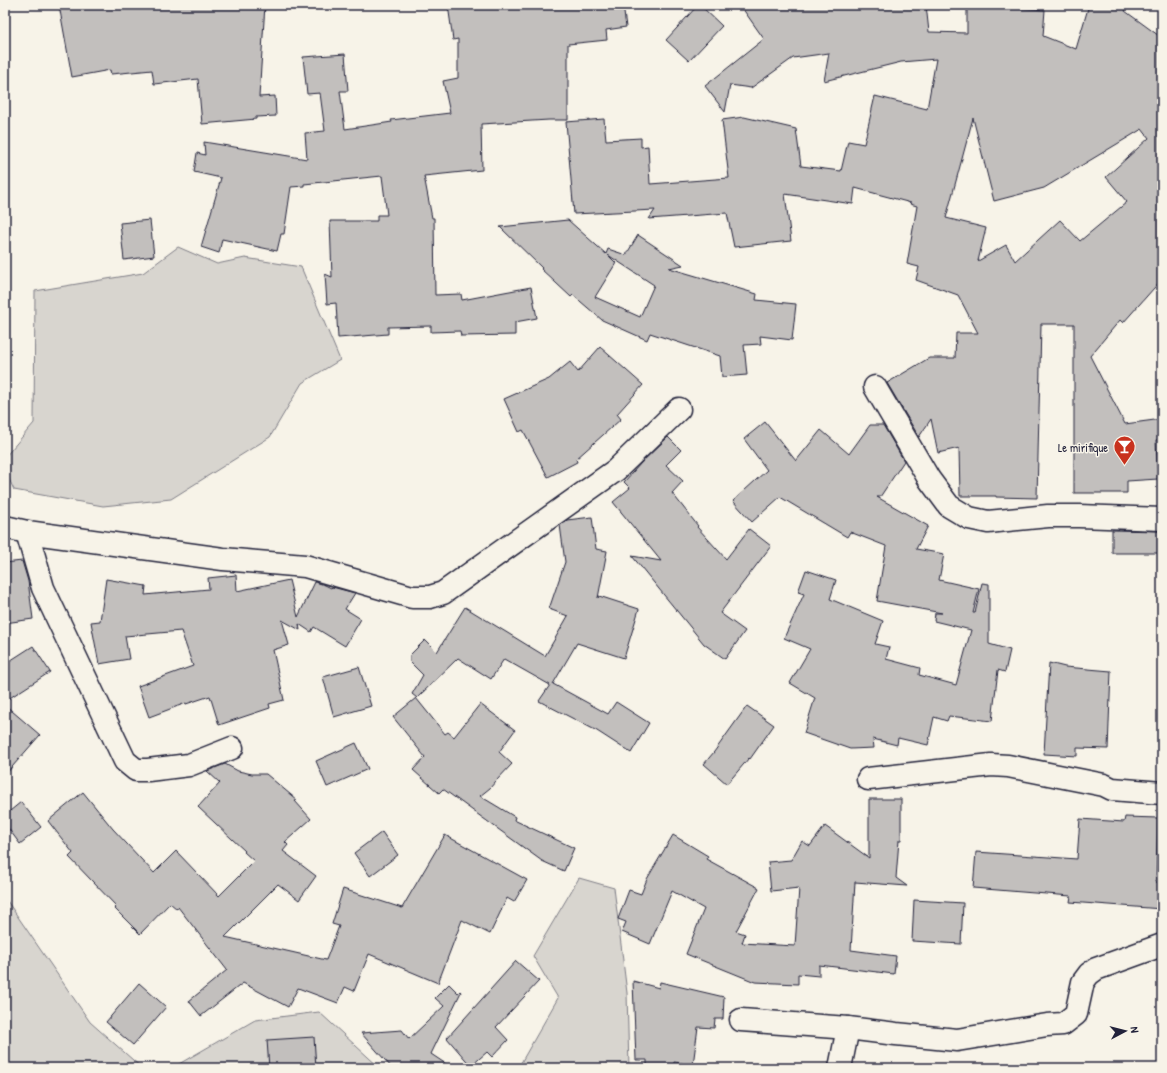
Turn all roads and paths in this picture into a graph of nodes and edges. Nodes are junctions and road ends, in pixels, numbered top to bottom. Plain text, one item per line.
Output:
1 (875, 388) dead end
2 (679, 409) dead end
3 (1162, 520) edge
4 (5, 527) edge
5 (27, 532) junction
6 (232, 748) dead end
7 (868, 779) dead end
8 (1162, 793) edge
9 (1162, 945) edge
10 (741, 1020) dead end
11 (848, 1028) junction
12 (840, 1068) edge

1 - 3 street
2 - 5 street
4 - 5 street
5 - 6 street
7 - 8 street
9 - 11 street
10 - 11 street
11 - 12 street

